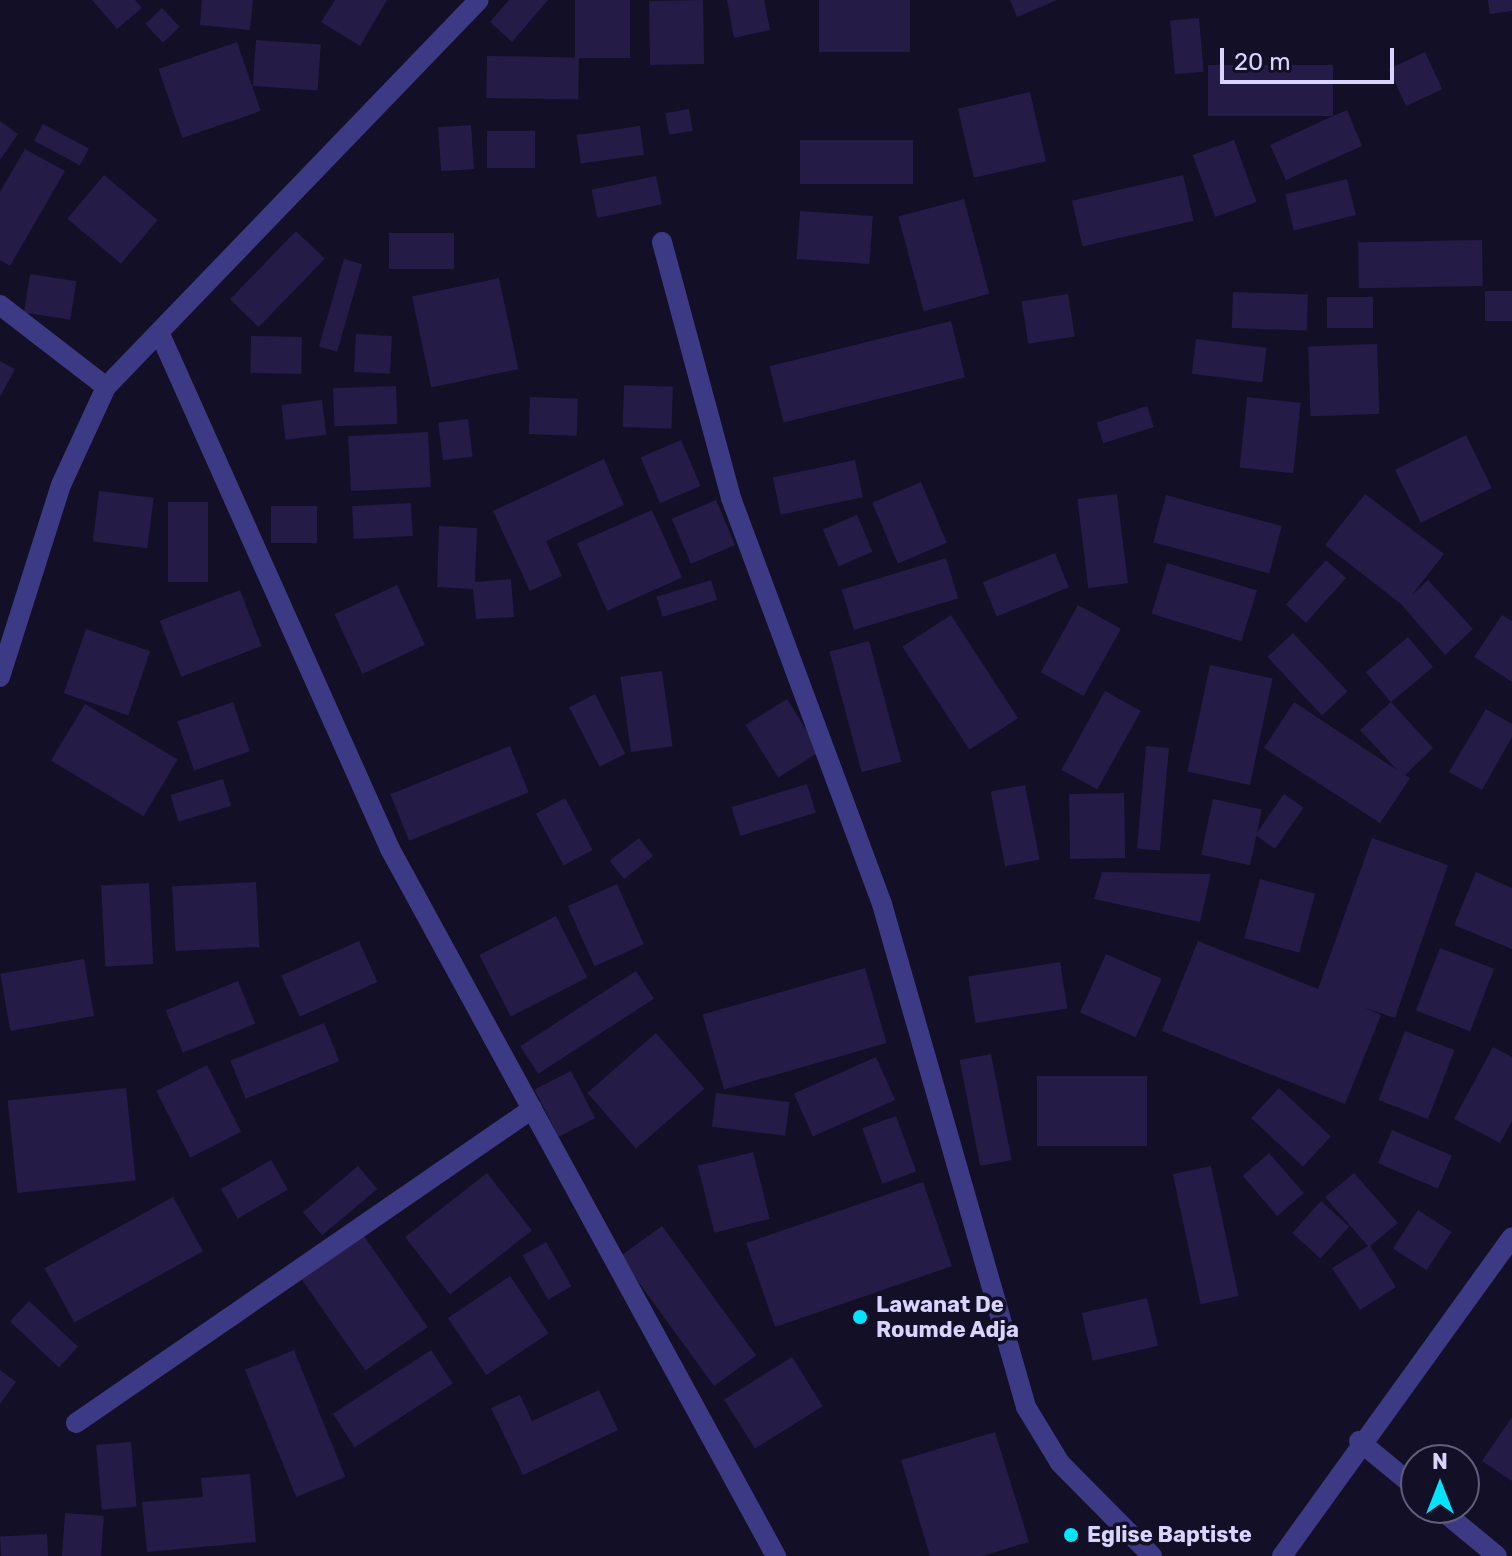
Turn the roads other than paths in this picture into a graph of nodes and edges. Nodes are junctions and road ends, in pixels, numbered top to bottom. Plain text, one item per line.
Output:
1 (479, 0) edge
2 (662, 242) dead end
3 (0, 305) edge
4 (160, 334) junction
5 (106, 387) junction
6 (0, 677) edge
7 (532, 1109) junction
8 (1512, 1237) edge
9 (76, 1423) dead end
10 (1359, 1441) junction
11 (1400, 1475) edge
12 (1458, 1524) edge
13 (776, 1556) edge
14 (1152, 1556) edge
15 (1282, 1556) edge
16 (1497, 1556) edge

1 - 4 street
2 - 14 street
3 - 5 street
4 - 5 street
4 - 7 street
5 - 6 street
7 - 9 street
7 - 13 street
8 - 10 street
10 - 11 street
10 - 15 street
12 - 16 street

